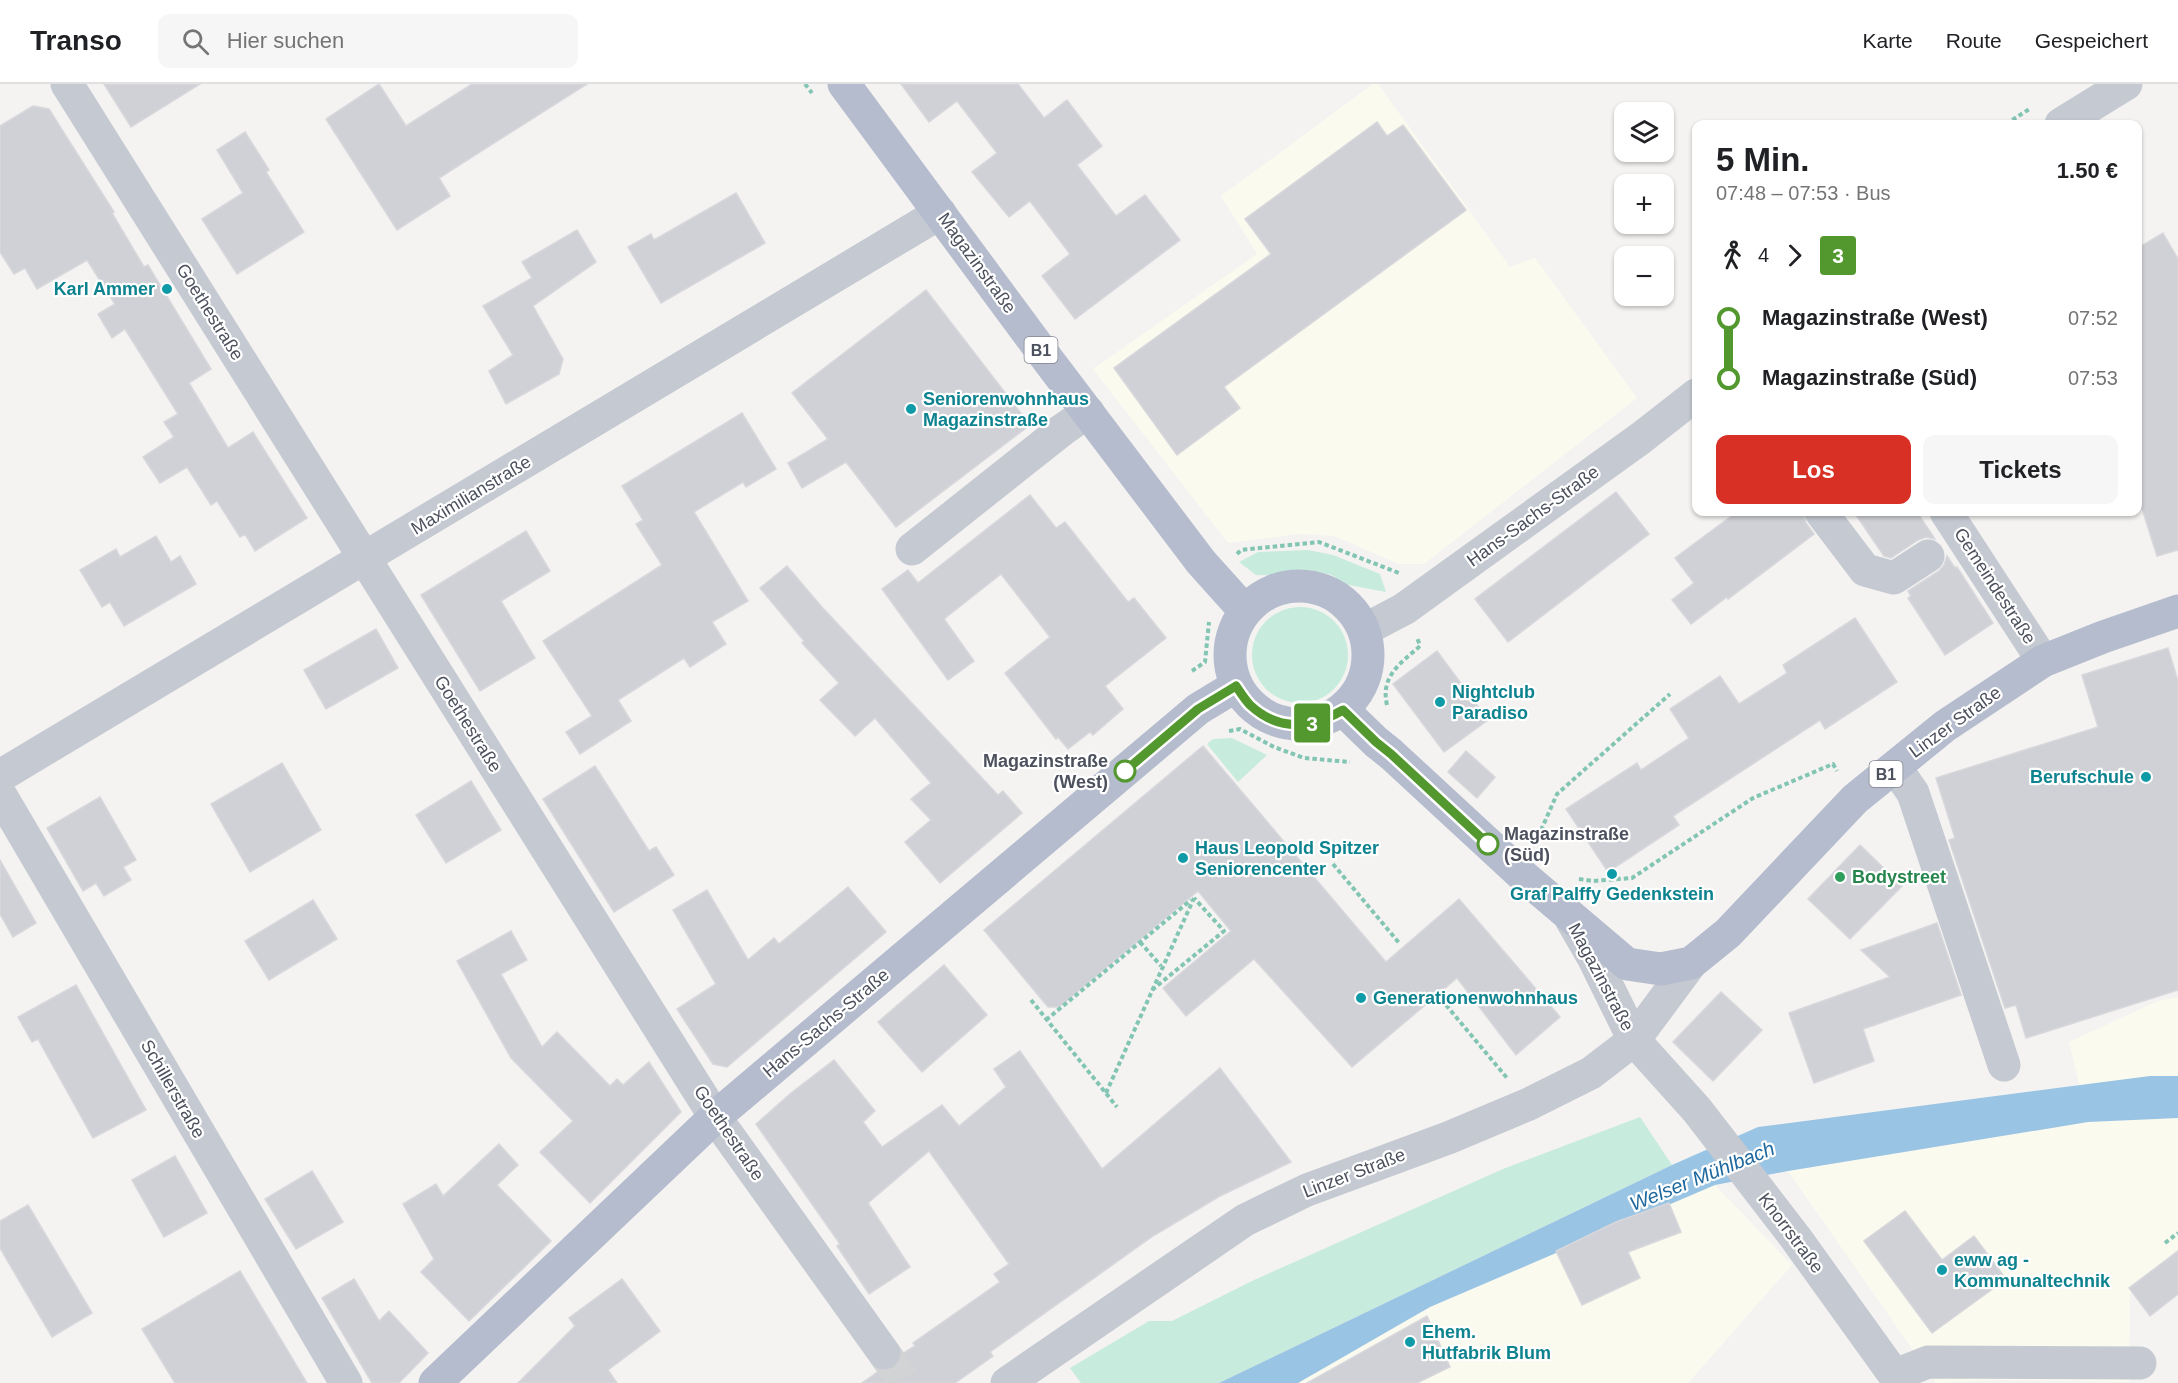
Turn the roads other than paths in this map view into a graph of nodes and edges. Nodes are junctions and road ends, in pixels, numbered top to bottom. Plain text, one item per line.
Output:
1 (67, 84) edge
2 (844, 84) edge
3 (2126, 84) edge
4 (2068, 120) edge
5 (940, 213) junction
6 (1692, 398) edge
7 (1088, 412) junction
8 (1824, 516) edge
9 (1949, 516) edge
10 (912, 549) dead end
11 (1928, 556) dead end
12 (364, 560) junction
13 (1245, 611) junction
14 (2178, 611) edge
15 (1364, 630) junction
16 (2043, 661) junction
17 (1236, 686) junction
18 (1343, 710) junction
19 (1895, 767) junction
20 (0, 776) edge
21 (0, 794) edge
22 (1568, 913) junction
23 (1691, 963) junction
24 (1627, 964) joint
25 (1634, 1040) junction
26 (2004, 1065) dead end
27 (715, 1117) junction
28 (884, 1353) tunnel mouth
29 (2140, 1364) dead end
30 (1897, 1379) edge
31 (346, 1383) edge
32 (435, 1383) edge
33 (1007, 1383) edge

1 - 12 street, Goethestraße
2 - 5 main road, Magazinstraße / B1
3 - 4 street
5 - 7 main road, Magazinstraße / B1
5 - 12 street, Maximilianstraße
6 - 15 street, Hans-Sachs-Straße
7 - 10 street
7 - 13 main road, Magazinstraße / B1
8 - 11 street
9 - 16 street, Gemeindestraße
12 - 20 street, Maximilianstraße
12 - 27 street, Goethestraße
13 - 15 main road
13 - 17 main road
14 - 16 main road, Linzer Straße / B1
15 - 18 main road
16 - 19 main road, Linzer Straße / B1
17 - 18 main road
17 - 27 main road, Hans-Sachs-Straße
18 - 22 main road, Magazinstraße / B1
19 - 23 main road, Linzer Straße / B1
19 - 26 street
21 - 31 street, Schillerstraße
22 - 24 main road, Magazinstraße / B1
22 - 25 street, Magazinstraße
23 - 24 main road, Linzer Straße / B1
23 - 25 street, Linzer Straße
25 - 30 street, Knorrstraße
25 - 33 street, Linzer Straße
27 - 28 street, Goethestraße
27 - 32 main road, Hans-Sachs-Straße
29 - 30 street, Knorrstraße

